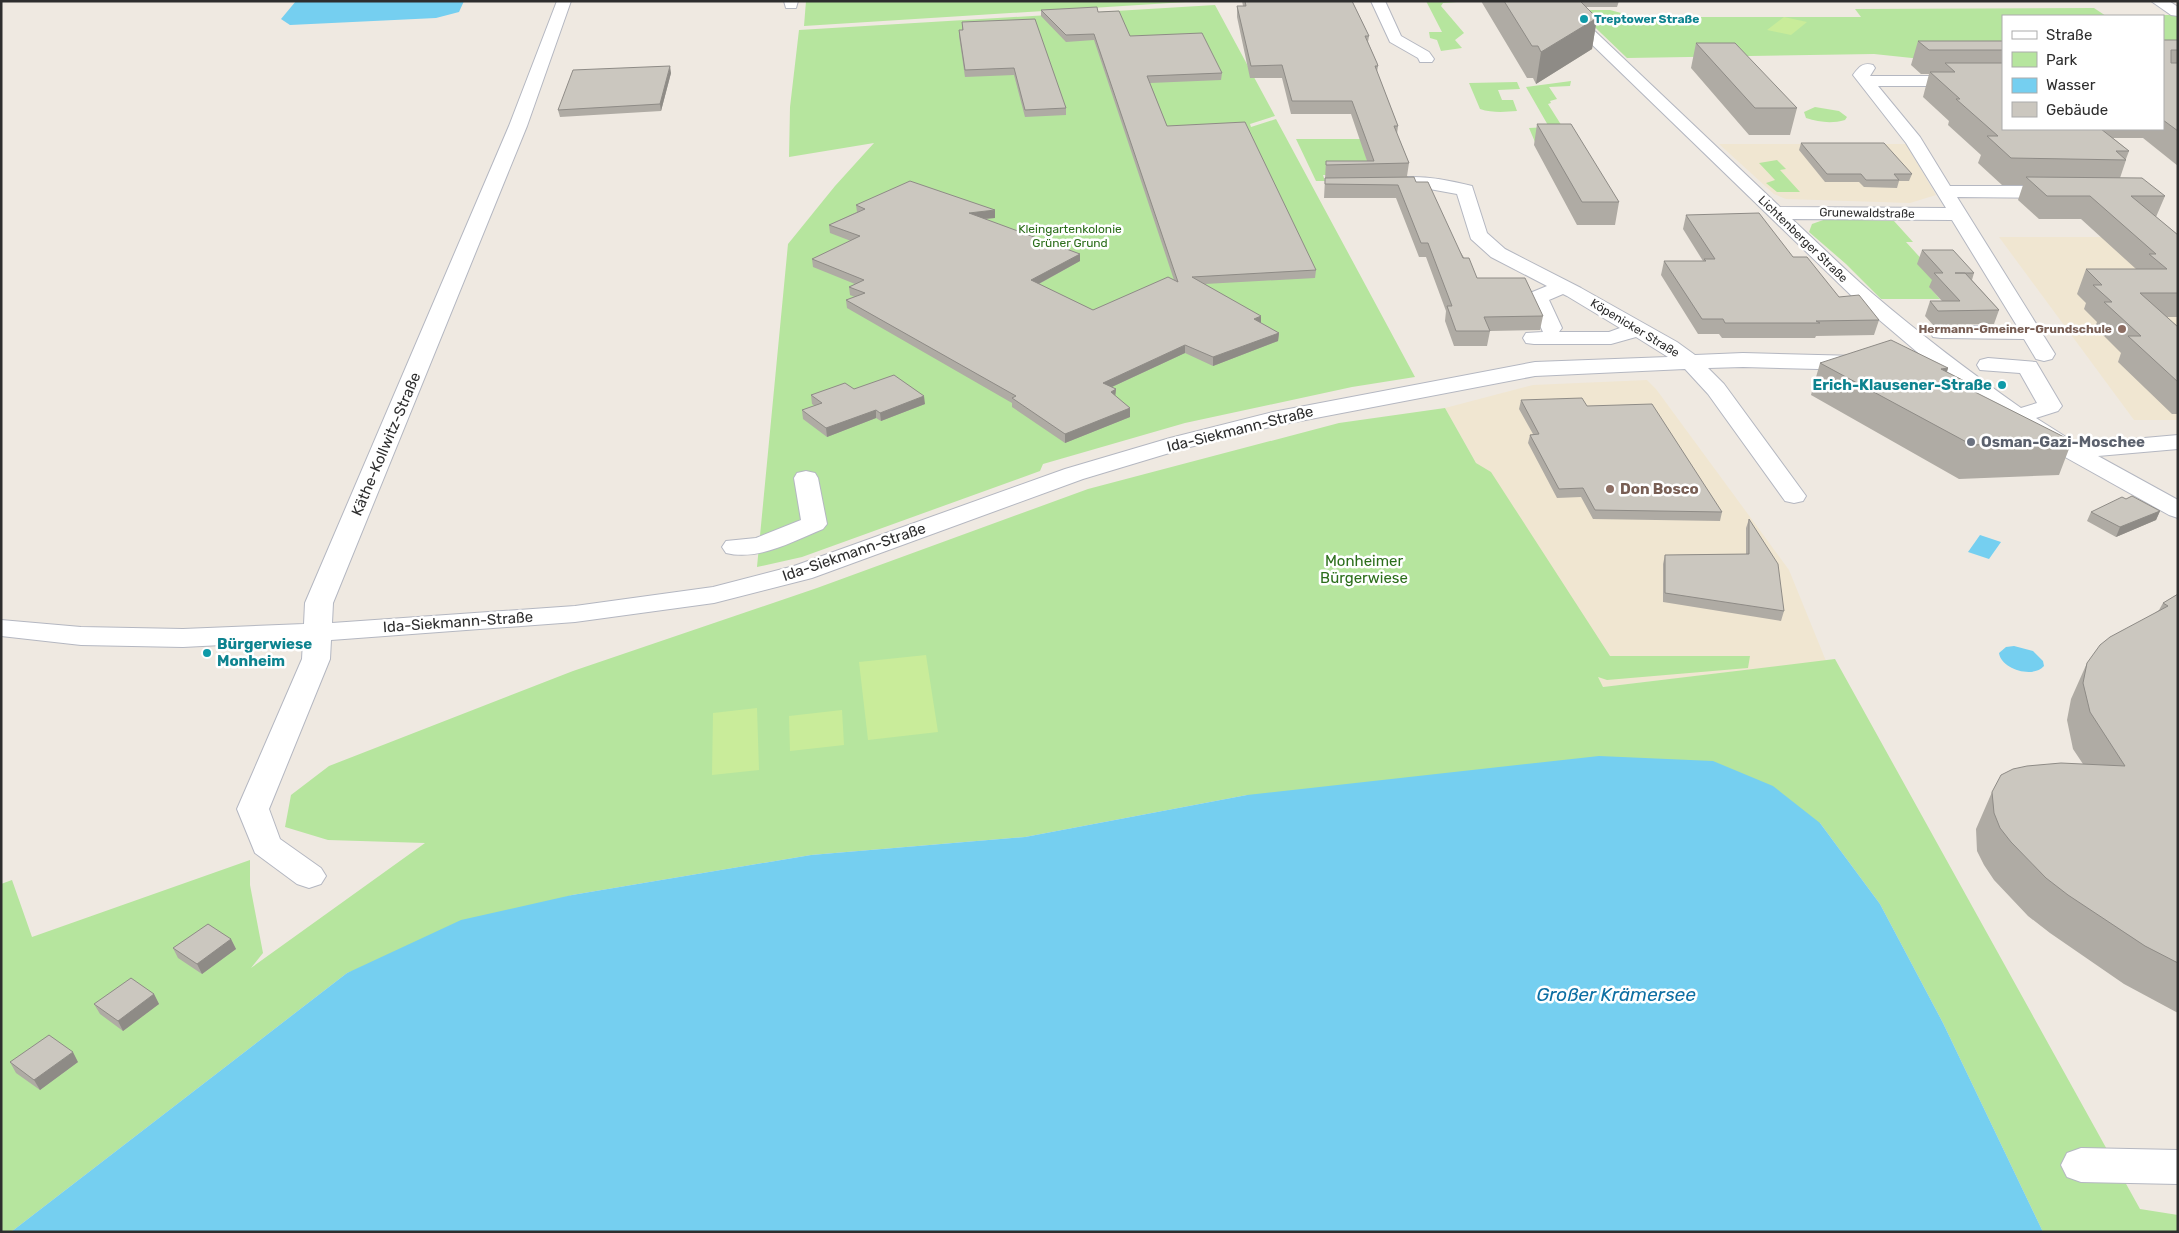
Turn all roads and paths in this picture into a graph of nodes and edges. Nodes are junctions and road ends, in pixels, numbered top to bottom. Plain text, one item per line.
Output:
1 (564, 1) edge
2 (1378, 1) edge
3 (1554, 1) edge
4 (2158, 1) edge
5 (2176, 12) dead end
6 (1426, 59) dead end
7 (2002, 81) edge
8 (1377, 185) edge
9 (1945, 191) junction
10 (2069, 192) edge
11 (1776, 212) junction
12 (1958, 214) junction
13 (1564, 287) junction
14 (1637, 329) junction
15 (1941, 332) dead end
16 (2031, 333) junction
17 (2044, 354) dead end
18 (1691, 363) junction
19 (1945, 364) junction
20 (1988, 364) dead end
21 (2018, 416) junction
22 (2178, 442) edge
23 (2073, 452) junction
24 (806, 478) dead end
25 (1794, 496) dead end
26 (2178, 510) edge
27 (735, 547) dead end
28 (1, 628) edge
29 (318, 632) junction
30 (309, 876) dead end
31 (2081, 1165) dead end
32 (2178, 1167) edge

1 - 29 street, Käthe-Kollwitz-Straße
2 - 6 street
3 - 11 street, Lichtenberger Straße
4 - 5 street
7 - 9 street
8 - 13 street, Köpenicker Straße
9 - 10 street
9 - 12 street
11 - 12 street, Grunewaldstraße
11 - 19 street, Lichtenberger Straße
12 - 16 street
13 - 14 street, Köpenicker Straße
13 - 14 street
14 - 18 street, Köpenicker Straße
15 - 16 street
16 - 17 street
18 - 19 street, Köpenicker Straße
18 - 25 street
18 - 29 street, Ida-Siekmann-Straße
19 - 21 street, Lichtenberger Straße
20 - 21 street
21 - 23 street, Lichtenberger Straße
22 - 23 street
23 - 26 street, Lichtenberger Straße
24 - 27 street
28 - 29 street, Ida-Siekmann-Straße
29 - 30 street, Käthe-Kollwitz-Straße
31 - 32 street

